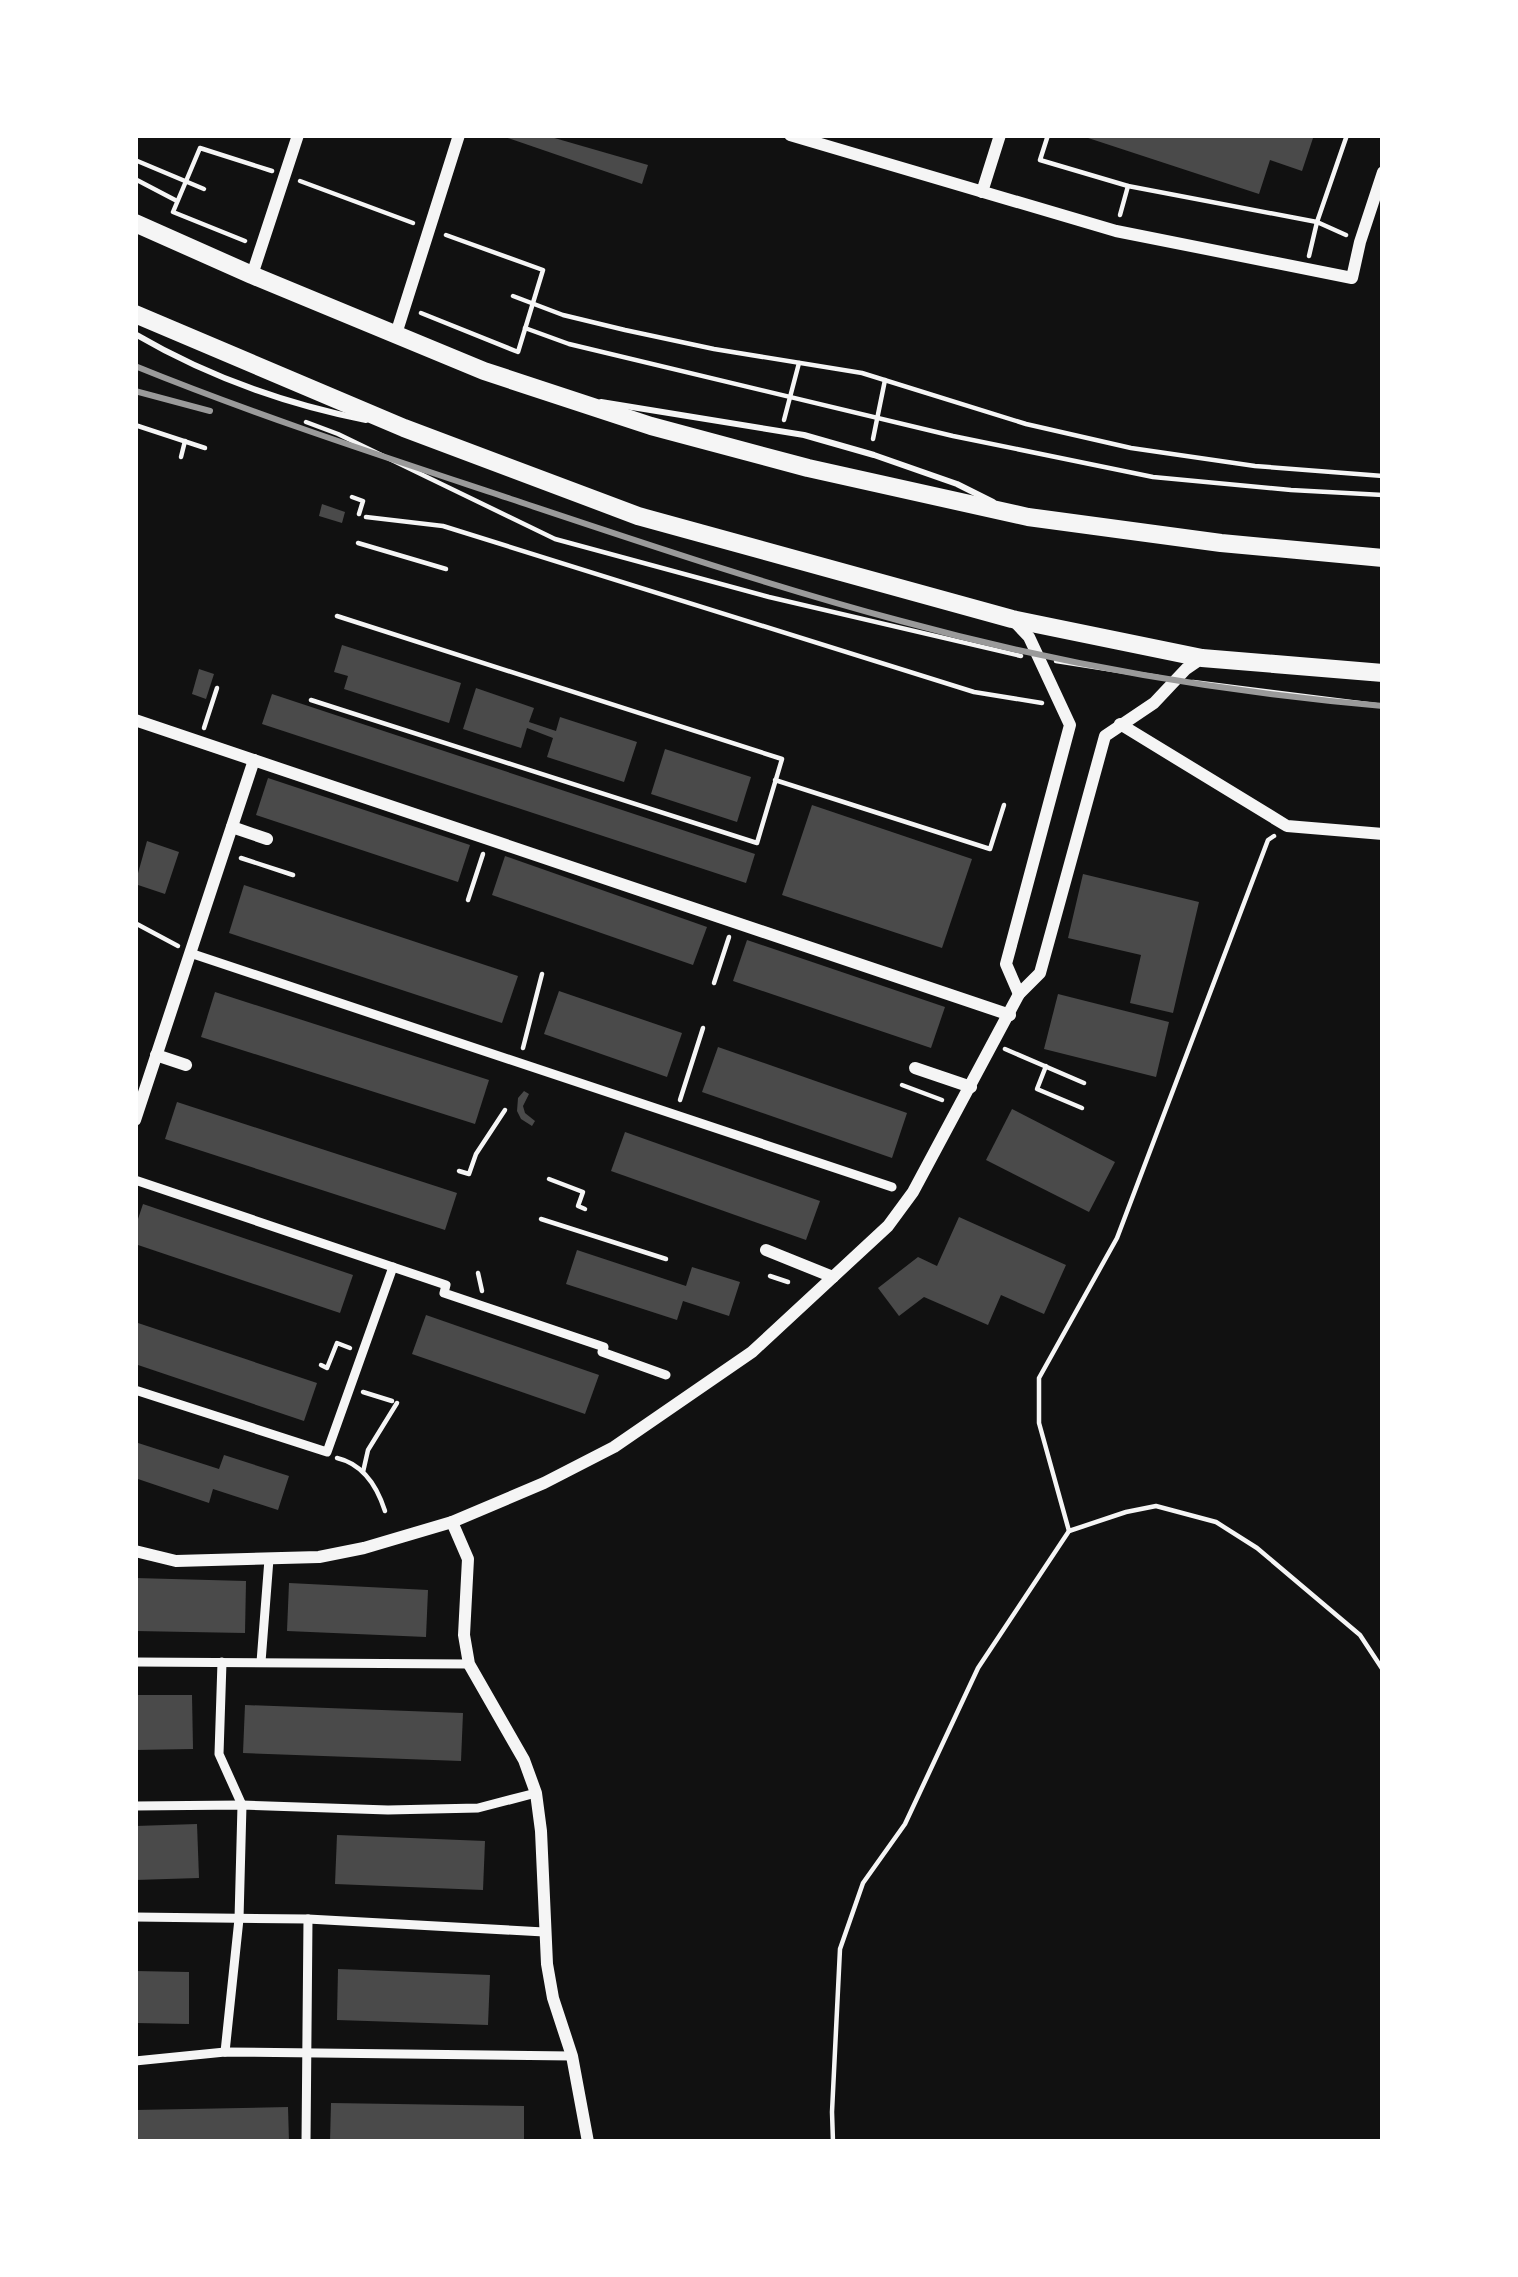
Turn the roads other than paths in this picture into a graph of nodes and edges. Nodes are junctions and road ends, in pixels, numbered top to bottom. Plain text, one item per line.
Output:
1 (298, 135) edge
2 (459, 135) edge
3 (790, 135) edge
4 (1000, 135) edge
5 (1383, 172) edge
6 (982, 191) junction
7 (135, 223) edge
8 (251, 275) junction
9 (135, 314) edge
10 (135, 334) edge
11 (396, 334) junction
12 (562, 397) junction
13 (404, 428) junction
14 (1023, 516) junction
15 (1383, 558) edge
16 (1012, 619) junction
17 (1202, 658) junction
18 (1383, 673) edge
19 (135, 720) edge
20 (1120, 724) junction
21 (254, 760) junction
22 (232, 827) junction
23 (1383, 834) edge
24 (266, 839) dead end
25 (190, 953) junction
26 (1019, 994) junction
27 (1010, 1015) junction
28 (156, 1055) junction
29 (186, 1065) dead end
30 (915, 1068) dead end
31 (971, 1087) junction
32 (135, 1120) edge
33 (135, 1180) edge
34 (892, 1187) dead end
35 (766, 1250) dead end
36 (393, 1268) junction
37 (833, 1277) junction
38 (666, 1375) dead end
39 (135, 1390) edge
40 (452, 1522) junction
41 (135, 1551) edge
42 (269, 1558) junction
43 (135, 1661) edge
44 (222, 1662) junction
45 (261, 1662) junction
46 (469, 1664) junction
47 (536, 1793) junction
48 (242, 1805) junction
49 (135, 1806) edge
50 (135, 1917) edge
51 (238, 1919) junction
52 (308, 1919) junction
53 (544, 1932) junction
54 (225, 2052) junction
55 (307, 2052) junction
56 (572, 2056) junction
57 (135, 2061) edge
58 (306, 2142) edge
59 (588, 2142) edge

1 - 8 street
2 - 11 street
3 - 6 street
4 - 6 street
5 - 6 street
7 - 8 main road
8 - 11 main road
9 - 13 main road
10 - 13 lane
11 - 12 main road
12 - 14 main road
12 - 14 lane
13 - 16 main road
14 - 15 main road
16 - 17 main road
16 - 26 street
17 - 18 main road
17 - 20 street
19 - 21 street
20 - 23 street
20 - 26 street
21 - 22 street
21 - 27 street
22 - 24 street
22 - 25 street
25 - 28 street
25 - 34 street
26 - 27 street
27 - 31 street
28 - 29 street
28 - 32 street
30 - 31 street
31 - 37 street
33 - 36 street
35 - 37 street
36 - 38 street
36 - 39 street
37 - 40 street
40 - 42 street
40 - 46 street
41 - 42 street
42 - 45 street
43 - 44 street
44 - 45 street
44 - 48 street
45 - 46 street
46 - 47 street
47 - 48 street
47 - 53 street
48 - 49 street
48 - 51 street
50 - 51 street
51 - 52 street
51 - 54 street
52 - 53 street
52 - 55 street
53 - 56 street
54 - 55 street
54 - 57 street
55 - 56 street
55 - 58 street
56 - 59 street

